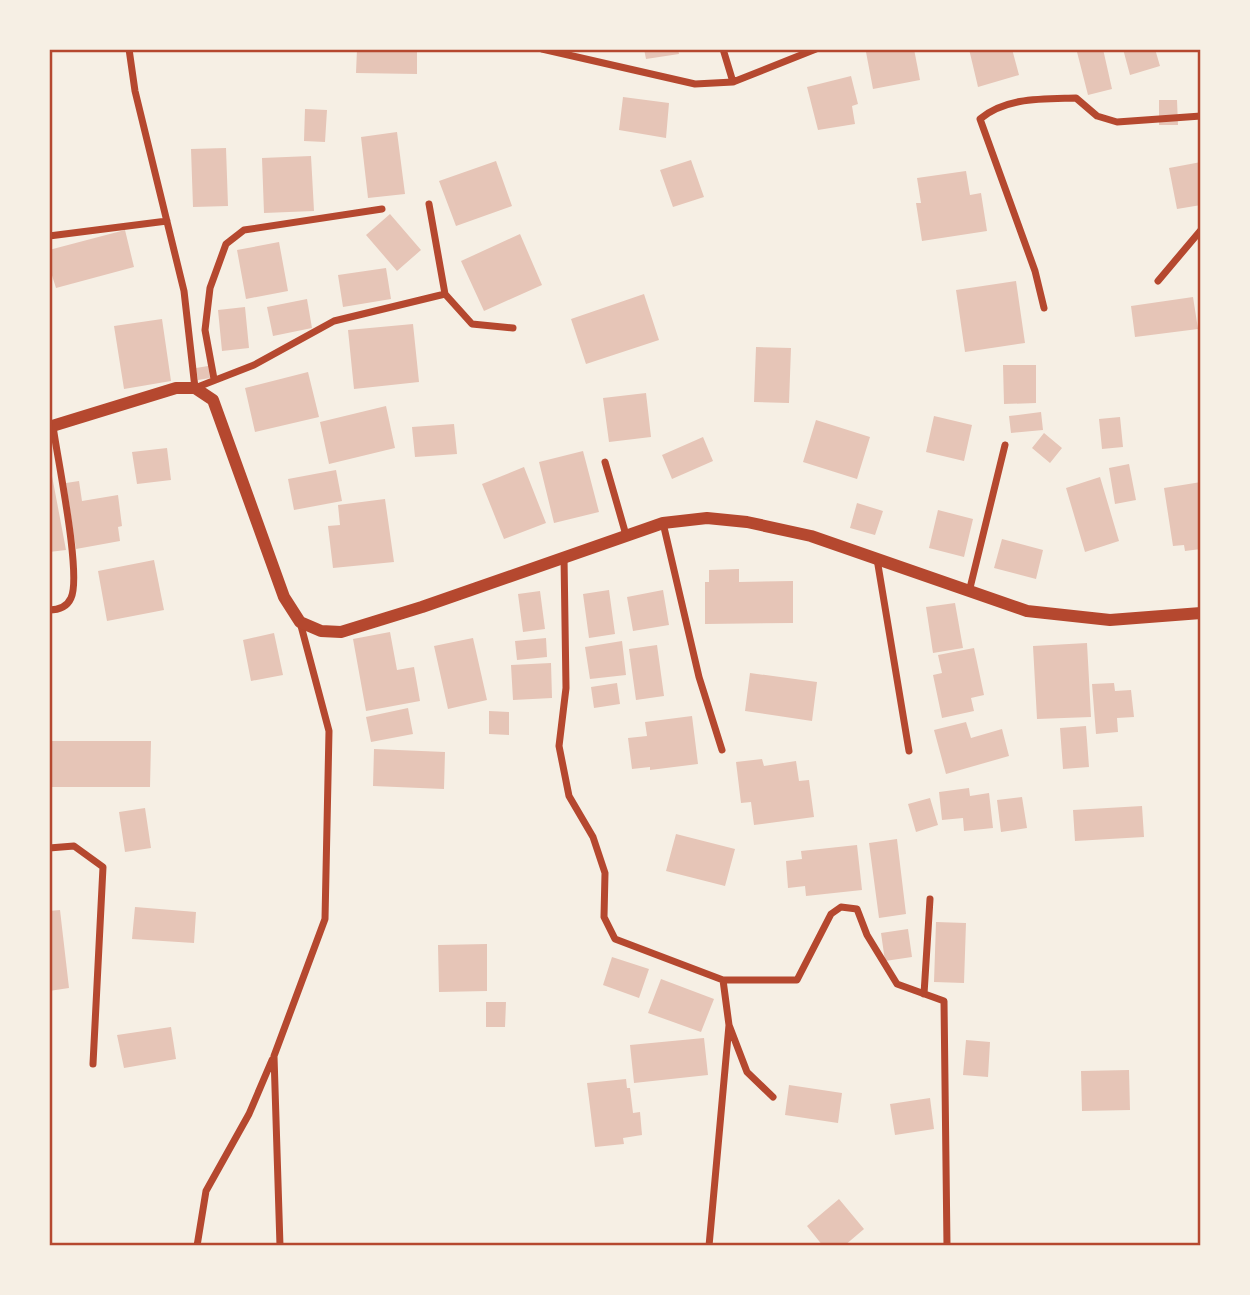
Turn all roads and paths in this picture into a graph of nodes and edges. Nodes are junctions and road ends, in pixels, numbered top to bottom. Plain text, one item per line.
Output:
1 (129, 49) edge
2 (542, 49) edge
3 (723, 49) edge
4 (816, 49) edge
5 (733, 82) junction
6 (1201, 116) edge
7 (429, 204) dead end
8 (382, 209) dead end
9 (167, 221) junction
10 (1201, 230) edge
11 (49, 236) edge
12 (1158, 281) dead end
13 (445, 294) junction
14 (1044, 308) dead end
15 (513, 328) dead end
16 (214, 379) junction
17 (195, 388) junction
18 (51, 427) edge
19 (1004, 445) dead end
20 (605, 462) dead end
21 (663, 523) junction
22 (626, 536) junction
23 (564, 556) junction
24 (877, 559) junction
25 (969, 592) junction
26 (49, 610) edge
27 (1201, 613) edge
28 (300, 622) junction
29 (722, 750) dead end
30 (909, 751) dead end
31 (49, 848) edge
32 (930, 900) dead end
33 (723, 980) junction
34 (924, 994) junction
35 (729, 1025) junction
36 (274, 1056) junction
37 (93, 1064) dead end
38 (773, 1097) dead end
39 (197, 1246) edge
40 (280, 1246) edge
41 (709, 1246) edge
42 (947, 1246) edge

1 - 9 street
2 - 5 street
3 - 5 street
4 - 5 street
6 - 14 street
7 - 13 street
8 - 16 street
9 - 11 street
9 - 17 street
10 - 12 street
13 - 15 street
13 - 16 street
16 - 17 street
17 - 18 street
17 - 28 street
18 - 26 street
19 - 25 street
20 - 22 street
21 - 22 street
21 - 24 street
21 - 29 street
22 - 23 street
23 - 28 street
23 - 33 street
24 - 25 street
24 - 30 street
25 - 27 street
28 - 36 street
31 - 37 street
32 - 34 street
33 - 34 street
33 - 35 street
34 - 42 street
35 - 38 street
35 - 41 street
36 - 39 street
36 - 40 street

